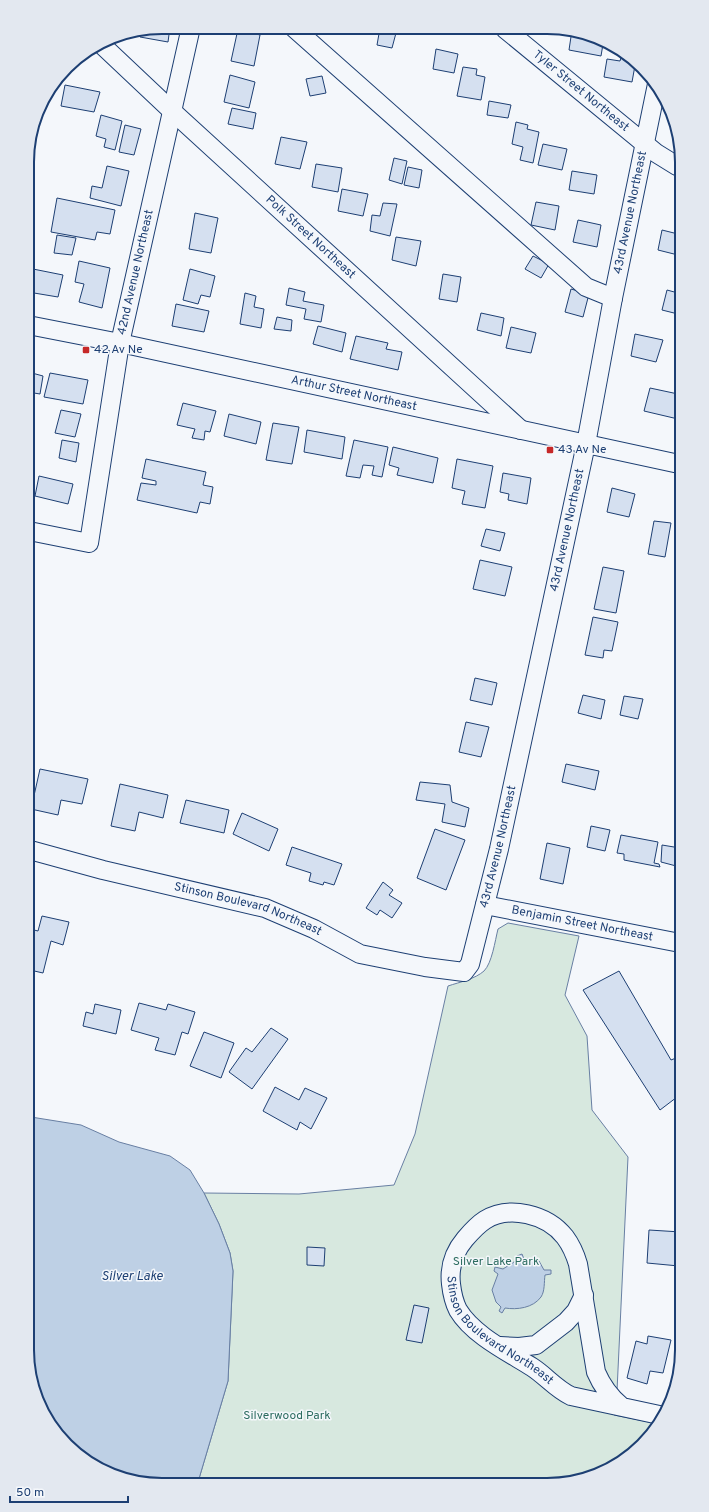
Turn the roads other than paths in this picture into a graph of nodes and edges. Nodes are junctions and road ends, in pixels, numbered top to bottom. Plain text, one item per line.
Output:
1 (189, 34) edge
2 (301, 34) edge
3 (511, 34) edge
4 (104, 48) edge
5 (655, 93) edge
6 (172, 111) junction
7 (644, 144) junction
8 (675, 164) edge
9 (613, 298) junction
10 (34, 327) edge
11 (120, 343) junction
12 (522, 430) junction
13 (586, 444) junction
14 (675, 463) edge
15 (34, 532) edge
16 (34, 851) edge
17 (485, 905) junction
18 (675, 942) edge
19 (464, 972) joint
20 (584, 1295) junction
21 (499, 1346) junction
22 (621, 1406) junction
23 (657, 1414) edge

1 - 6 street, 42nd Avenue Northeast
2 - 9 street
3 - 7 street, Tyler Street Northeast
4 - 6 street, Polk Street Northeast
5 - 7 street, 43rd Avenue Northeast
6 - 11 street, 42nd Avenue Northeast
6 - 12 street, Polk Street Northeast
7 - 8 street, Tyler Street Northeast
7 - 9 street, 43rd Avenue Northeast
9 - 13 street, 43rd Avenue Northeast
10 - 11 street, Arthur Street Northeast
11 - 12 street, Arthur Street Northeast
11 - 15 street, 42nd Avenue Northeast
12 - 13 street, Arthur Street Northeast
13 - 14 street, Arthur Street Northeast
13 - 17 street, 43rd Avenue Northeast
16 - 19 street, Stinson Boulevard Northeast
17 - 18 street, Benjamin Street Northeast
17 - 19 street, 43rd Avenue Northeast
20 - 21 street
20 - 21 street, Stinson Boulevard Northeast
20 - 22 street, Stinson Boulevard Northeast
21 - 22 street, Stinson Boulevard Northeast
22 - 23 street, Stinson Boulevard Northeast

